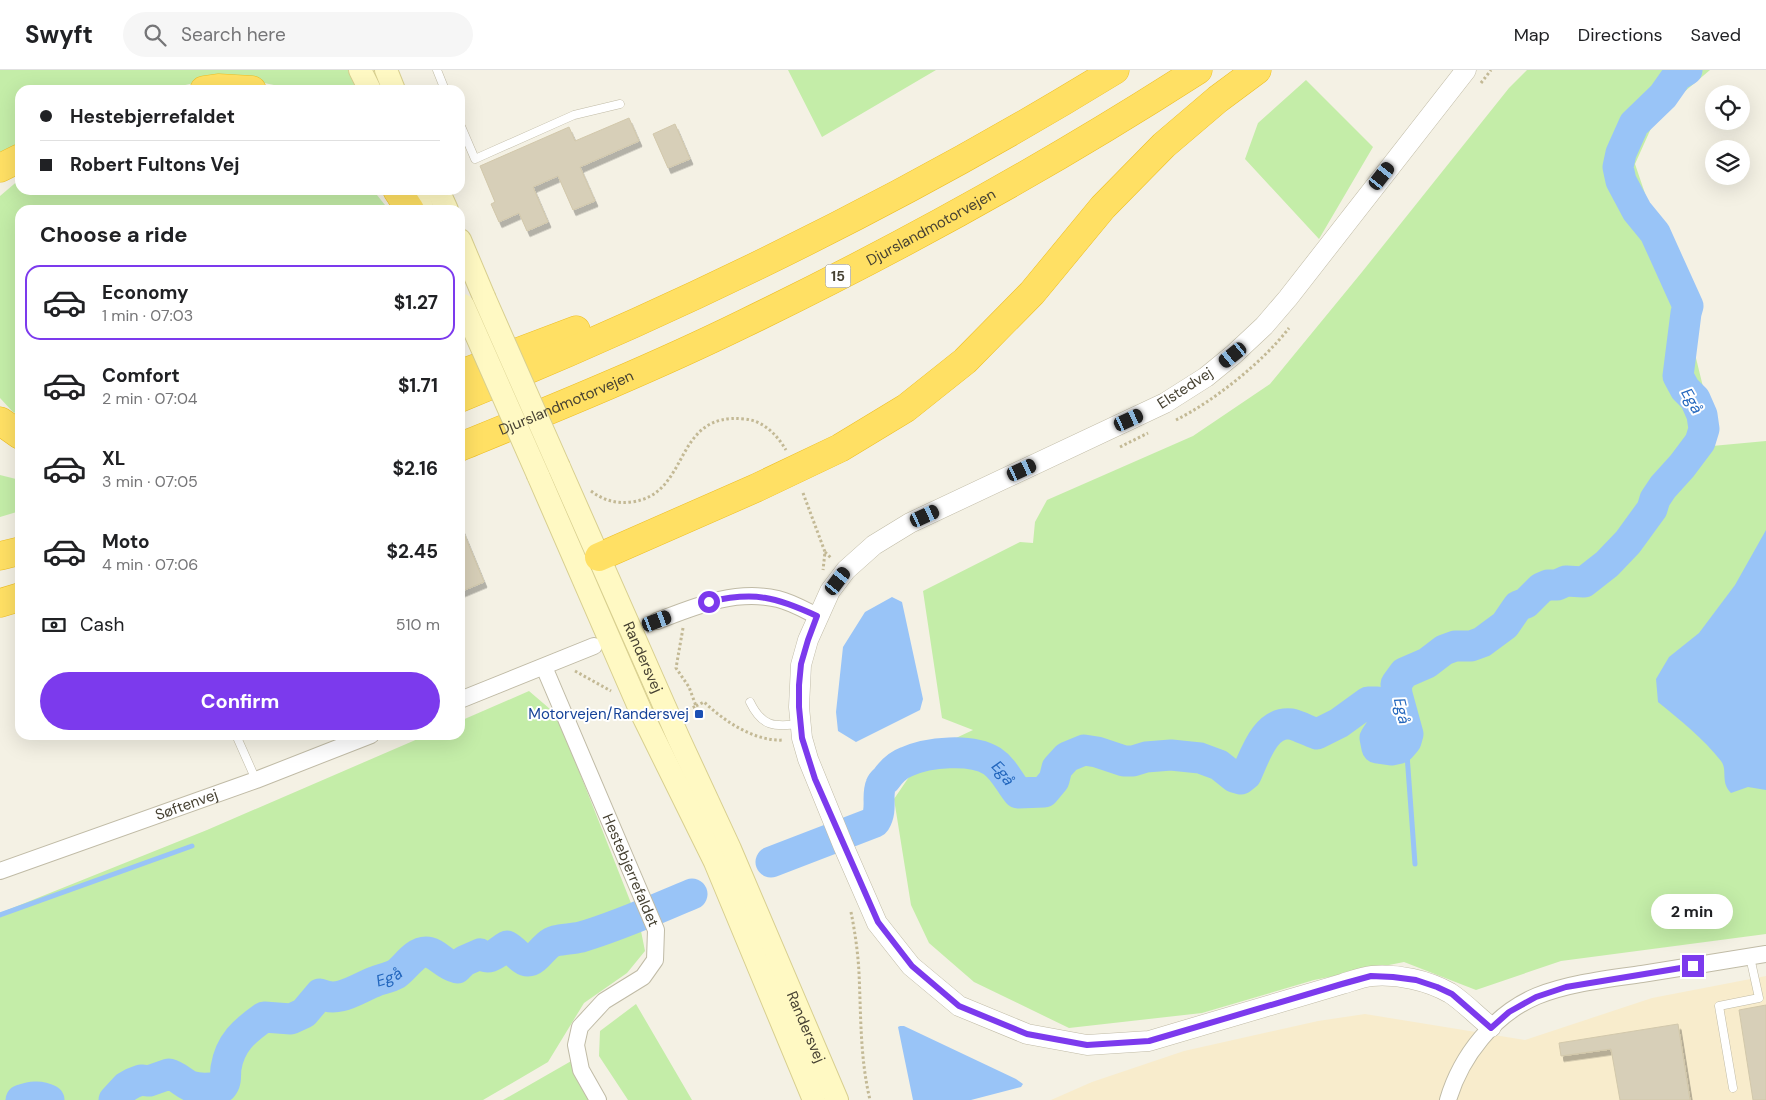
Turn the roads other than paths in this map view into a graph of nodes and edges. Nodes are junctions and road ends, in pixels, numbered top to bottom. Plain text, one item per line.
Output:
1 (360, 70) edge
2 (386, 70) edge
3 (437, 70) edge
4 (1115, 70) edge
5 (1198, 70) edge
6 (1257, 70) edge
7 (1466, 70) edge
8 (368, 85) edge
9 (392, 85) edge
10 (443, 85) edge
11 (620, 104) dead end
12 (465, 136) edge
13 (15, 160) edge
14 (0, 168) edge
15 (842, 224) junction
16 (465, 252) edge
17 (465, 311) edge
18 (465, 372) edge
19 (465, 396) edge
20 (0, 421) edge
21 (15, 432) edge
22 (0, 443) edge
23 (465, 445) edge
24 (15, 451) edge
25 (15, 552) edge
26 (0, 556) edge
27 (588, 561) junction
28 (15, 598) edge
29 (0, 603) edge
30 (817, 616) junction
31 (657, 621) tunnel mouth
32 (594, 646) dead end
33 (544, 666) junction
34 (465, 698) edge
35 (750, 702) dead end
36 (801, 731) junction
37 (238, 740) edge
38 (358, 740) edge
39 (256, 780) junction
40 (0, 871) edge
41 (1758, 956) edge
42 (1491, 1028) junction
43 (1733, 1088) dead end
44 (598, 1100) edge
45 (814, 1100) edge
46 (837, 1100) edge
47 (1448, 1100) edge

1 - 8 main road
2 - 9 main road
3 - 10 lane
4 - 15 highway
5 - 23 highway, Djurslandmotorvejen / 15
6 - 27 highway
7 - 30 street, Elstedvej
11 - 12 lane
13 - 14 highway
15 - 18 highway
15 - 19 highway
16 - 27 main road, Randersvej, bridge
17 - 27 main road, Randersvej, bridge
20 - 21 highway
22 - 24 highway
25 - 26 highway
27 - 45 main road, Randersvej
27 - 46 main road, Randersvej
28 - 29 highway
30 - 31 street
30 - 36 street, Elstedvej
32 - 33 street
33 - 34 street
33 - 44 street, Hestebjerrefaldet
35 - 36 lane
36 - 42 street, Elstedvej
37 - 39 lane
38 - 39 street, Søftenvej
39 - 40 street, Søftenvej
41 - 42 street
41 - 43 lane
42 - 47 street

